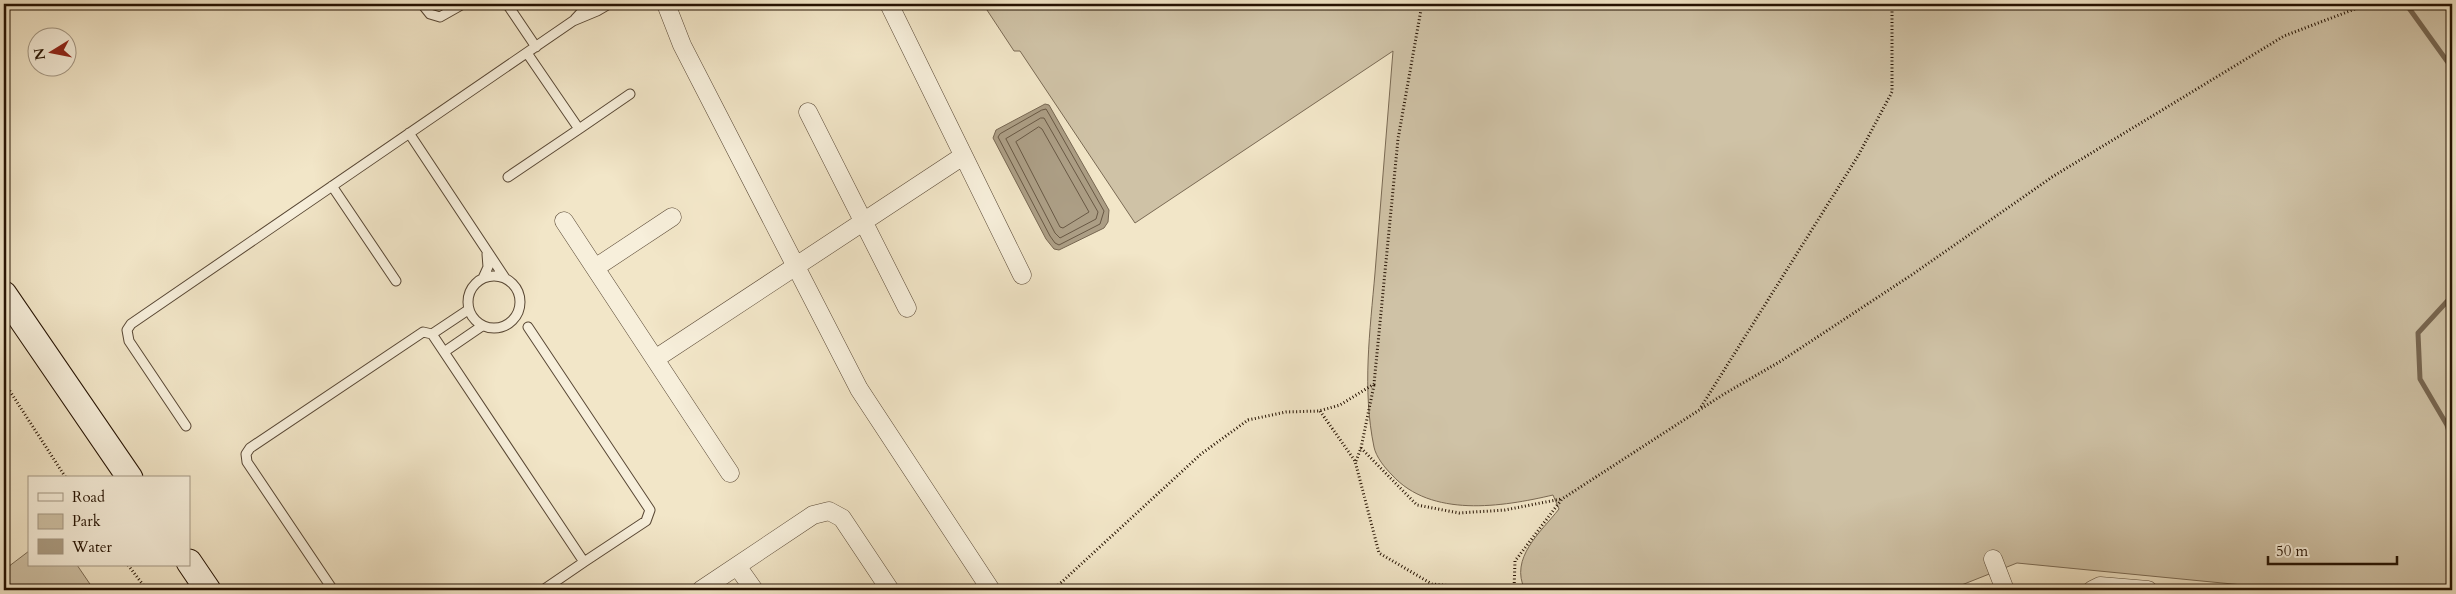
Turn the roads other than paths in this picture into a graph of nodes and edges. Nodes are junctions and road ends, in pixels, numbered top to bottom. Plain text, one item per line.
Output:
1 (422, 4) edge
2 (463, 4) edge
3 (507, 4) edge
4 (588, 4) edge
5 (608, 4) edge
6 (653, 4) edge
7 (666, 4) edge
8 (890, 6) dead end
9 (573, 21) junction
10 (682, 45) junction
11 (536, 47) junction
12 (527, 53) junction
13 (630, 94) dead end
14 (808, 112) dead end
15 (579, 129) junction
16 (409, 134) junction
17 (964, 156) junction
18 (508, 177) dead end
19 (332, 186) junction
20 (672, 217) dead end
21 (564, 221) dead end
22 (863, 221) junction
23 (486, 251) junction
24 (795, 267) junction
25 (595, 268) junction
26 (1022, 275) dead end
27 (483, 278) junction
28 (505, 278) junction
29 (396, 281) dead end
30 (4, 294) edge
31 (907, 308) dead end
32 (468, 310) junction
33 (482, 326) junction
34 (528, 327) dead end
35 (432, 334) junction
36 (444, 352) junction
37 (655, 359) junction
38 (186, 426) dead end
39 (730, 473) dead end
40 (129, 476) edge
41 (1993, 559) dead end
42 (584, 562) junction
43 (190, 563) edge
44 (738, 566) junction
45 (208, 590) edge
46 (333, 590) edge
47 (542, 590) edge
48 (701, 590) edge
49 (754, 590) edge
50 (890, 590) edge
51 (991, 590) edge
52 (2005, 590) edge
53 (2092, 590) edge
54 (2148, 590) edge

1 - 2 lane
3 - 11 lane
4 - 9 lane
5 - 9 lane
6 - 10 street
7 - 10 street
8 - 17 street
9 - 11 lane
10 - 24 street
11 - 12 lane
12 - 15 lane
12 - 16 lane
13 - 15 lane
14 - 22 street
15 - 18 lane
16 - 19 lane
16 - 23 lane
17 - 22 street
17 - 26 street
19 - 29 lane
19 - 38 lane
20 - 25 street
21 - 25 street
22 - 24 street
22 - 31 street
23 - 27 lane
23 - 28 lane
24 - 37 street
24 - 51 street
25 - 37 street
27 - 28 lane
27 - 32 lane
28 - 33 lane
30 - 40 main road
32 - 33 lane
32 - 35 lane
33 - 36 lane
34 - 42 lane
35 - 36 lane
35 - 46 lane
36 - 42 lane
37 - 39 street
41 - 52 street
42 - 47 lane
43 - 45 main road
44 - 48 street
44 - 49 street
44 - 50 street
53 - 54 street

